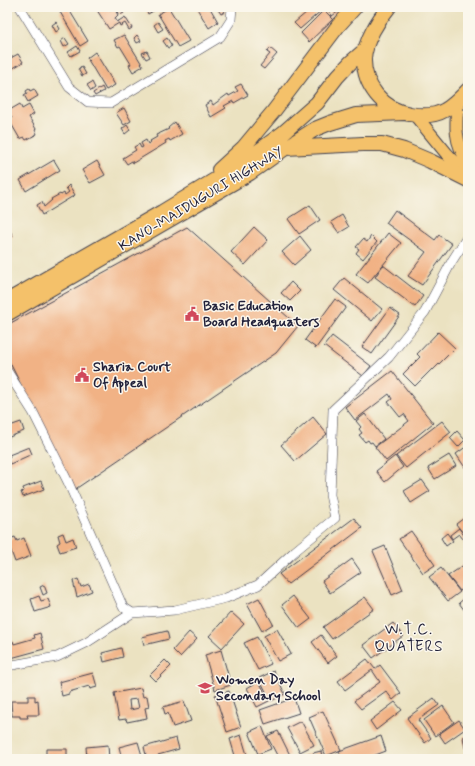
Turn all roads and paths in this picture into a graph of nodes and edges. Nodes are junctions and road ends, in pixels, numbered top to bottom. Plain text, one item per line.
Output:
1 (20, 7) edge
2 (232, 7) edge
3 (356, 7) edge
4 (389, 7) edge
5 (366, 49) junction
6 (468, 90) edge
7 (458, 100) junction
8 (410, 114) junction
9 (284, 148) junction
10 (468, 161) edge
11 (468, 176) edge
12 (468, 180) edge
13 (196, 191) junction
14 (468, 236) edge
15 (7, 301) edge
16 (7, 314) edge
17 (7, 371) edge
18 (132, 613) junction
19 (7, 666) edge

1 - 2 street
3 - 13 highway
4 - 5 highway
5 - 8 highway
5 - 13 highway, KANO-MAIDUGURI HIGHWAY
6 - 7 highway, KANO-MAIDUGURI HIGHWAY
7 - 8 highway, KANO-MAIDUGURI HIGHWAY
7 - 10 main road
8 - 9 highway, KANO-MAIDUGURI HIGHWAY
8 - 11 main road
9 - 12 highway
9 - 16 highway, KANO-MAIDUGURI HIGHWAY
13 - 15 highway, KANO-MAIDUGURI HIGHWAY
14 - 18 street
17 - 18 street
18 - 19 street

